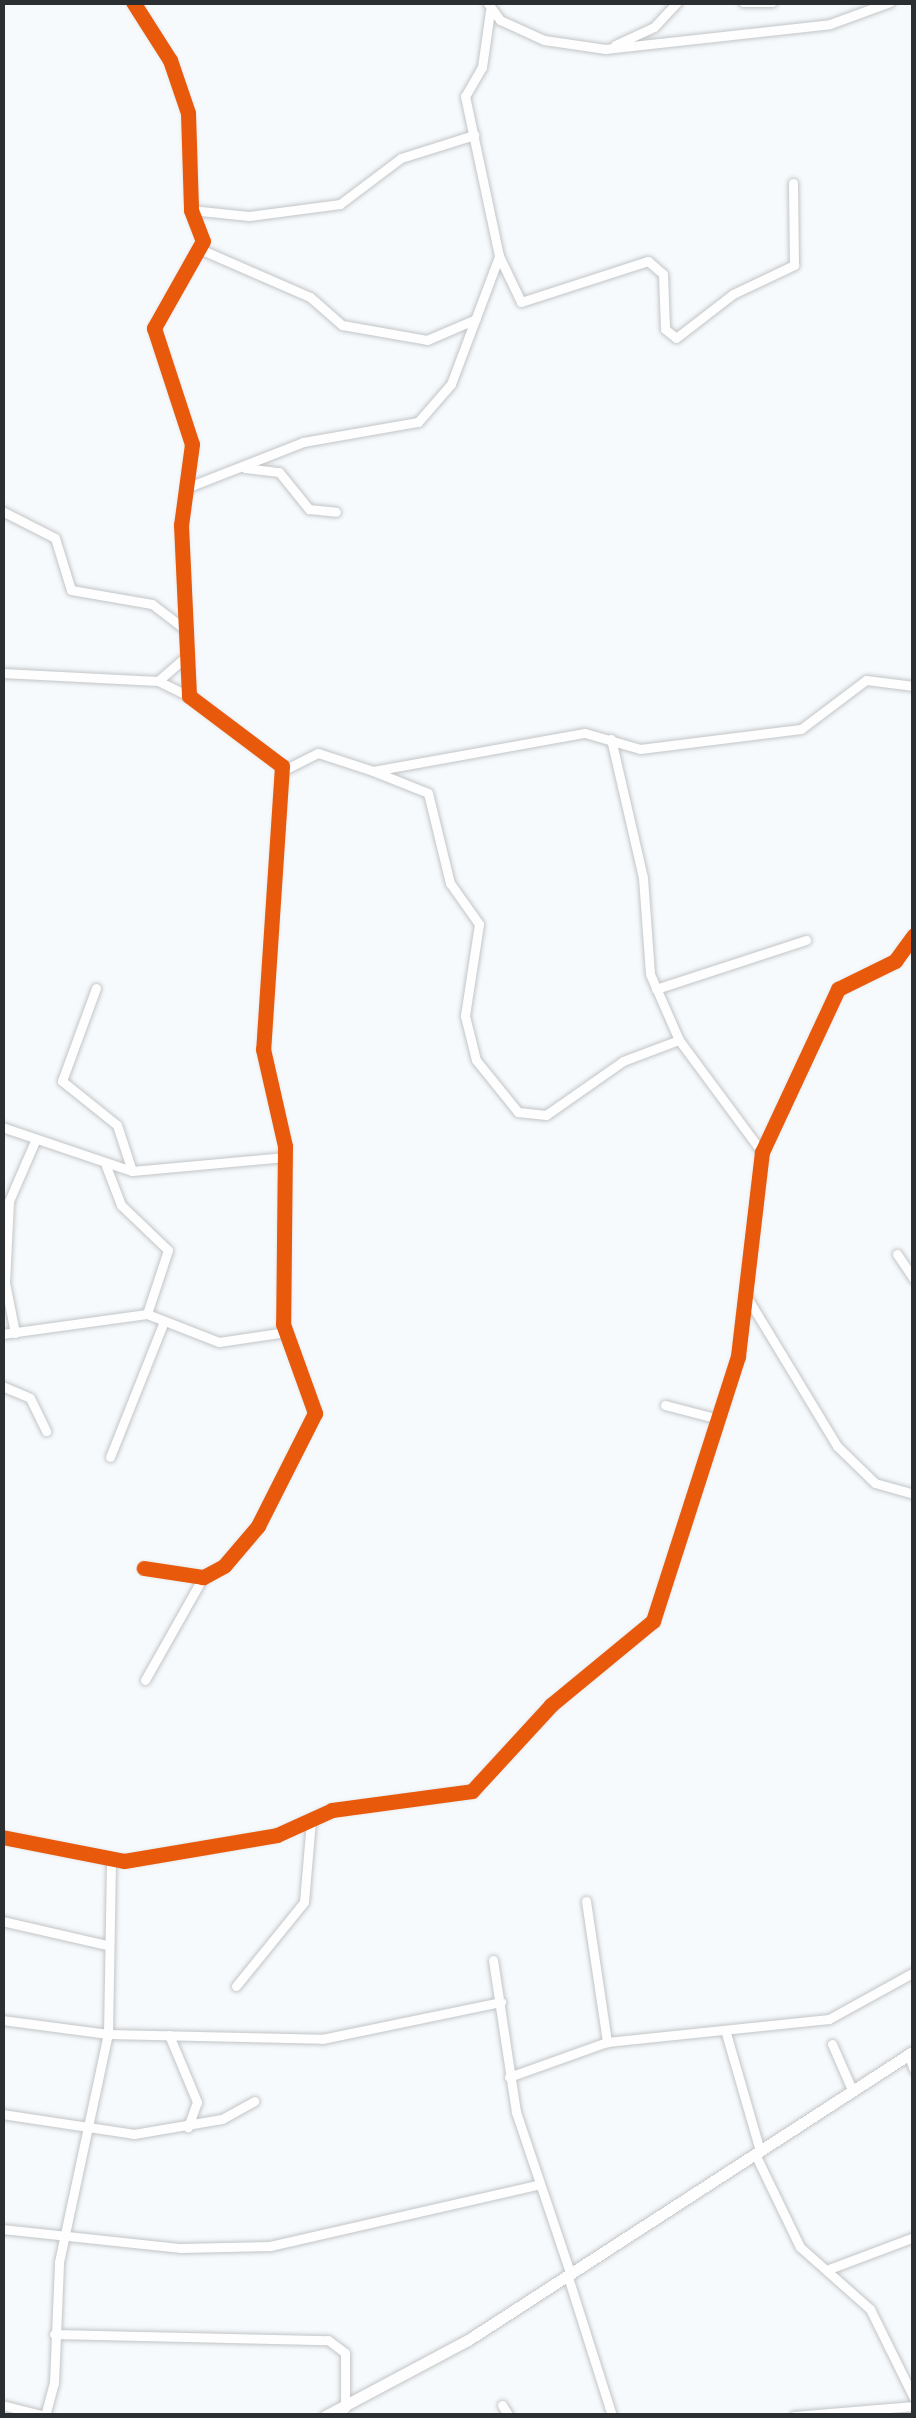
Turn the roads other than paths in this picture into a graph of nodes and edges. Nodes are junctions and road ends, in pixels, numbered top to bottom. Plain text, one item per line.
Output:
1 (134, 2) edge
2 (678, 2) edge
3 (743, 2) edge
4 (772, 2) edge
5 (890, 2) edge
6 (489, 7) edge
7 (604, 49) junction
8 (474, 135) junction
9 (793, 182) dead end
10 (191, 210) junction
11 (202, 250) junction
12 (499, 256) junction
13 (476, 319) junction
14 (242, 468) junction
15 (191, 486) junction
16 (2, 511) edge
17 (336, 512) dead end
18 (186, 630) junction
19 (188, 656) junction
20 (2, 673) edge
21 (158, 681) junction
22 (914, 686) edge
23 (189, 696) junction
24 (612, 739) junction
25 (282, 770) junction
26 (372, 771) junction
27 (914, 934) edge
28 (806, 940) dead end
29 (96, 988) dead end
30 (656, 989) junction
31 (679, 1040) junction
32 (2, 1127) edge
33 (35, 1141) junction
34 (762, 1152) junction
35 (286, 1157) junction
36 (106, 1166) junction
37 (132, 1170) junction
38 (897, 1254) dead end
39 (914, 1279) edge
40 (744, 1292) junction
41 (148, 1314) junction
42 (164, 1321) junction
43 (286, 1332) junction
44 (6, 1336) edge
45 (2, 1386) edge
46 (665, 1405) dead end
47 (716, 1418) junction
48 (46, 1430) dead end
49 (110, 1457) dead end
50 (914, 1494) edge
51 (144, 1568) dead end
52 (203, 1577) junction
53 (145, 1680) dead end
54 (311, 1820) junction
55 (2, 1837) edge
56 (111, 1862) junction
57 (586, 1902) dead end
58 (2, 1921) edge
59 (107, 1945) junction
60 (493, 1960) dead end
61 (914, 1972) edge
62 (236, 1986) dead end
63 (501, 2002) junction
64 (2, 2020) edge
65 (726, 2033) junction
66 (108, 2034) junction
67 (169, 2036) junction
68 (607, 2042) junction
69 (832, 2044) dead end
70 (911, 2052) edge
71 (914, 2070) edge
72 (509, 2077) junction
73 (853, 2092) junction
74 (254, 2101) dead end
75 (2, 2114) edge
76 (188, 2126) junction
77 (94, 2132) junction
78 (758, 2153) junction
79 (537, 2185) junction
80 (2, 2229) edge
81 (67, 2229) junction
82 (914, 2237) edge
83 (829, 2270) junction
84 (570, 2276) junction
85 (54, 2334) junction
86 (914, 2398) edge
87 (2, 2405) edge
88 (502, 2405) dead end
89 (914, 2406) edge
90 (345, 2408) junction
91 (325, 2416) edge
92 (509, 2416) edge
93 (612, 2416) edge
94 (794, 2416) edge

1 - 10 street
2 - 7 street
3 - 4 street
5 - 7 street
6 - 7 street
6 - 8 street
8 - 10 street
8 - 12 street
9 - 12 street
10 - 11 street
11 - 13 street
11 - 15 street
12 - 13 street
13 - 14 street
14 - 15 street
14 - 17 street
15 - 18 street
16 - 18 street
18 - 19 street
19 - 21 street
19 - 23 street
20 - 21 street
21 - 23 street
22 - 24 street
23 - 25 street
24 - 26 street
24 - 30 street
25 - 26 street
25 - 35 street
26 - 31 street
27 - 34 street
28 - 30 street
29 - 37 street
30 - 31 street
31 - 34 street
32 - 33 street
33 - 36 street
33 - 44 street
34 - 40 street
35 - 37 street
35 - 43 street
36 - 37 street
36 - 41 street
38 - 39 street
40 - 47 street
40 - 50 street
41 - 42 street
41 - 44 street
42 - 43 street
42 - 49 street
43 - 52 street
45 - 48 street
46 - 47 street
47 - 54 street
51 - 52 street
52 - 53 street
54 - 56 street
54 - 62 street
55 - 56 street
56 - 59 street
57 - 68 street
58 - 59 street
59 - 66 street
60 - 63 street
61 - 65 street
63 - 67 street
63 - 72 street
64 - 66 street
65 - 68 street
65 - 78 street
66 - 67 street
66 - 77 street
67 - 76 street
68 - 72 street
69 - 73 street
70 - 71 street
70 - 73 street
72 - 79 street
73 - 78 street
74 - 76 street
75 - 77 street
76 - 77 street
77 - 81 street
78 - 83 street
78 - 84 street
79 - 81 street
79 - 84 street
80 - 81 street
81 - 85 street
82 - 83 street
83 - 86 street
84 - 90 street
84 - 93 street
85 - 87 street
85 - 90 street
88 - 92 street
89 - 94 street
90 - 91 street

